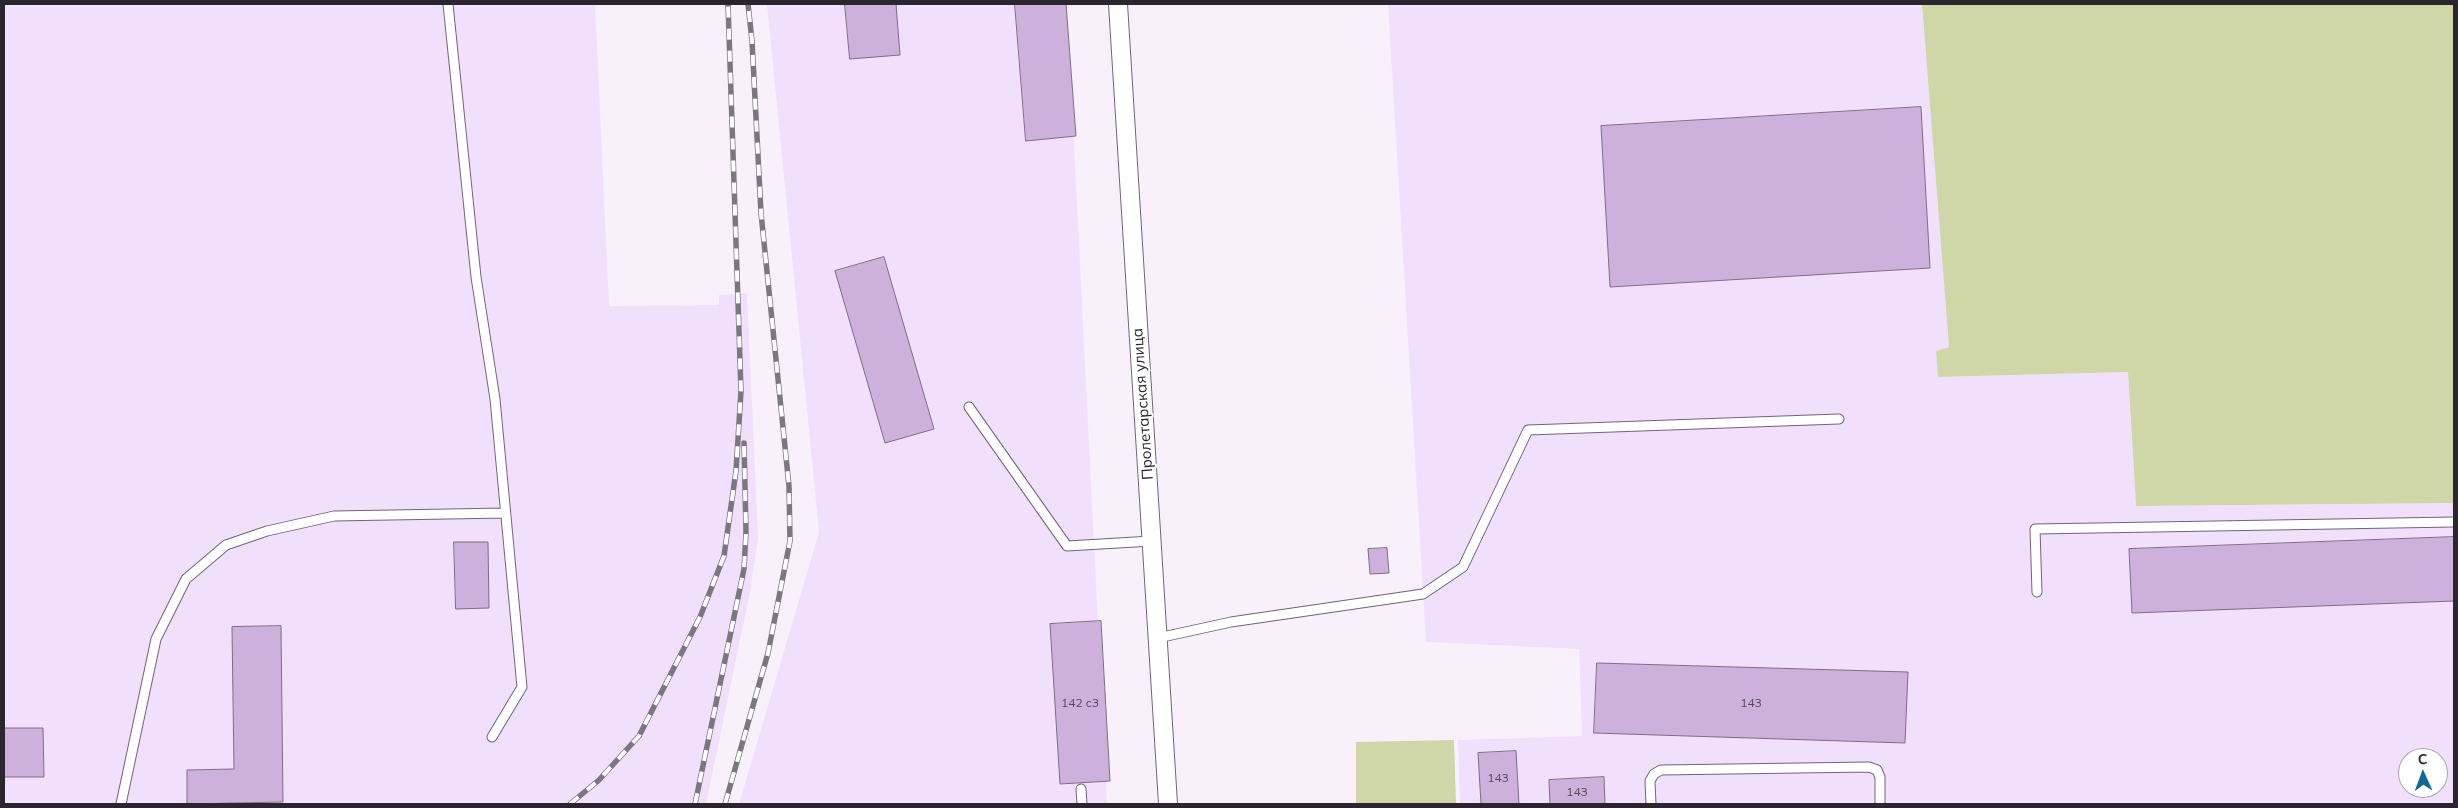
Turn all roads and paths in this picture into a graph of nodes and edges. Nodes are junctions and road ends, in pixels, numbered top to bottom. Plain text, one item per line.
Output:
1 (448, 4) edge
2 (1118, 4) edge
3 (969, 407) dead end
4 (1839, 420) dead end
5 (505, 513) junction
6 (2454, 522) edge
7 (1152, 540) junction
8 (2037, 592) dead end
9 (1158, 638) junction
10 (492, 737) dead end
11 (1081, 789) dead end
12 (121, 804) edge
13 (1082, 804) edge
14 (1168, 804) edge
15 (1651, 804) edge
16 (1880, 804) edge

1 - 5 lane
2 - 7 street, Пролетарская улица
3 - 7 lane
4 - 9 lane
5 - 10 lane
5 - 12 lane
6 - 8 lane
7 - 9 street, Пролетарская улица
9 - 14 street, Пролетарская улица
11 - 13 lane
15 - 16 lane

